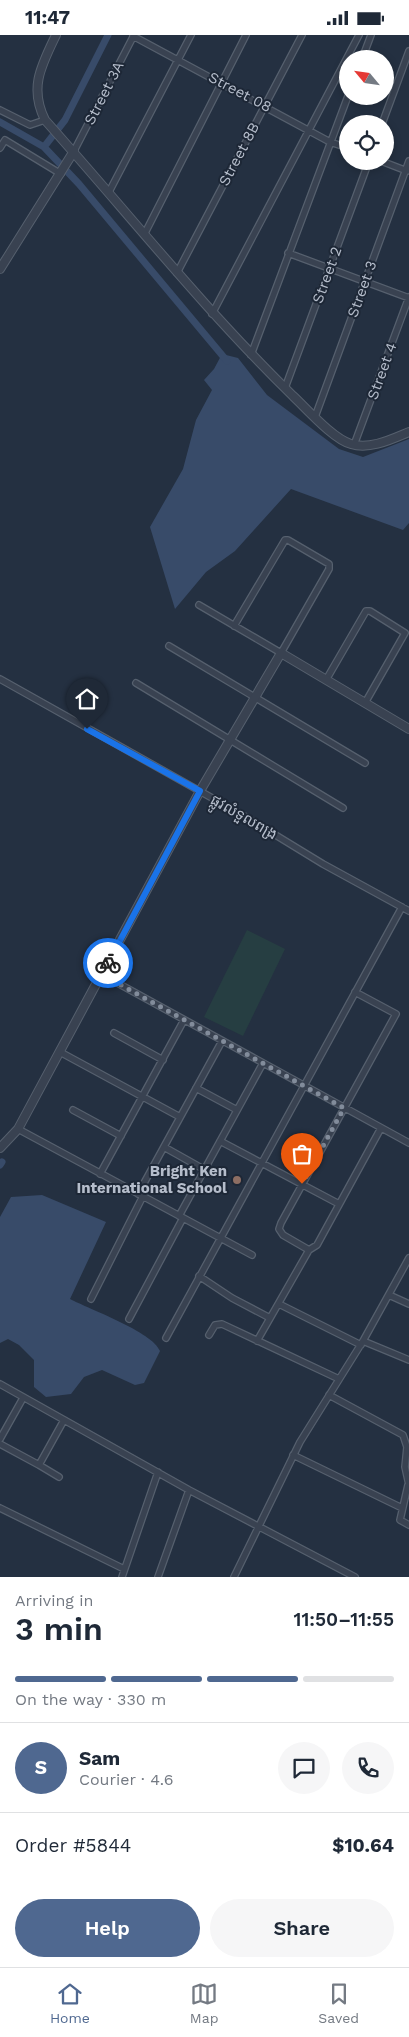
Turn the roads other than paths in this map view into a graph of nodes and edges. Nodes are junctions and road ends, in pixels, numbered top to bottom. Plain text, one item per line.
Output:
1 (56, 35) edge
2 (133, 35) edge
3 (191, 35) edge
4 (246, 35) edge
5 (302, 35) edge
6 (359, 35) edge
7 (371, 35) edge
8 (365, 50) edge
9 (409, 51) edge
10 (178, 59) junction
11 (221, 82) junction
12 (265, 105) junction
13 (344, 105) edge
14 (0, 110) edge
15 (385, 115) edge
16 (45, 120) junction
17 (310, 130) junction
18 (3, 139) edge
19 (330, 142) junction
20 (339, 146) edge
21 (0, 148) edge
22 (74, 151) junction
23 (409, 161) edge
24 (394, 166) edge
25 (366, 170) edge
26 (407, 171) edge
27 (61, 173) junction
28 (109, 192) junction
29 (145, 233) junction
30 (288, 253) junction
31 (329, 268) junction
32 (0, 269) edge
33 (177, 273) junction
34 (365, 281) junction
35 (409, 297) edge
36 (212, 314) junction
37 (251, 355) junction
38 (285, 388) junction
39 (315, 417) junction
40 (409, 432) edge
41 (354, 445) junction
42 (200, 605) dead end
43 (234, 625) junction
44 (169, 646) dead end
45 (281, 653) junction
46 (0, 679) edge
47 (326, 680) junction
48 (136, 683) dead end
49 (255, 698) junction
50 (365, 703) junction
51 (408, 726) edge
52 (231, 739) junction
53 (365, 763) dead end
54 (200, 791) junction
55 (343, 808) dead end
56 (402, 907) junction
57 (409, 911) edge
58 (101, 974) junction
59 (355, 992) junction
60 (184, 1020) junction
61 (114, 1033) dead end
62 (222, 1041) junction
63 (60, 1052) junction
64 (163, 1060) junction
65 (263, 1063) junction
66 (304, 1086) junction
67 (196, 1088) junction
68 (142, 1097) junction
69 (344, 1108) junction
70 (73, 1110) dead end
71 (237, 1110) junction
72 (180, 1117) junction
73 (381, 1128) junction
74 (18, 1129) junction
75 (121, 1136) junction
76 (220, 1141) junction
77 (409, 1143) edge
78 (0, 1147) edge
79 (164, 1147) junction
80 (262, 1163) junction
81 (205, 1170) junction
82 (100, 1174) junction
83 (302, 1184) junction
84 (140, 1195) junction
85 (339, 1204) junction
86 (181, 1217) junction
87 (220, 1238) junction
88 (309, 1250) junction
89 (252, 1255) dead end
90 (409, 1258) edge
91 (200, 1276) junction
92 (389, 1295) junction
93 (91, 1299) dead end
94 (279, 1304) junction
95 (409, 1304) edge
96 (270, 1318) junction
97 (129, 1319) dead end
98 (209, 1335) dead end
99 (166, 1338) dead end
100 (257, 1341) junction
101 (362, 1343) junction
102 (409, 1360) edge
103 (339, 1379) junction
104 (0, 1384) edge
105 (329, 1395) junction
106 (23, 1398) junction
107 (64, 1419) junction
108 (0, 1439) edge
109 (0, 1444) edge
110 (293, 1455) junction
111 (39, 1465) junction
112 (158, 1472) junction
113 (60, 1477) dead end
114 (408, 1485) edge
115 (188, 1490) junction
116 (0, 1508) edge
117 (402, 1508) junction
118 (409, 1525) edge
119 (258, 1526) junction
120 (124, 1569) junction
121 (122, 1577) edge
122 (158, 1577) edge
123 (234, 1577) edge
124 (355, 1577) edge

1 - 16 street
2 - 10 street, Street 08
2 - 22 street, Street 3A
3 - 10 street
4 - 11 street
5 - 12 street, Street 8B
6 - 17 street
7 - 8 street
9 - 15 street
10 - 11 street, Street 08
10 - 28 street
11 - 12 street, Street 08
11 - 29 street
12 - 17 street, Street 08
12 - 33 street, Street 8B
13 - 19 street
14 - 16 street
16 - 22 street
17 - 19 street, Street 08
17 - 36 street
18 - 21 street
18 - 27 street
19 - 20 street, Street 08
19 - 30 street
22 - 27 street
22 - 28 street
23 - 26 street, Street 3
24 - 26 street
25 - 31 street, Street 2
26 - 34 street, Street 3
27 - 32 street
28 - 29 street
29 - 33 street
30 - 31 street
30 - 37 street
31 - 34 street
31 - 38 street, Street 2
33 - 36 street
34 - 35 street
34 - 39 street, Street 3
35 - 41 street, Street 4
36 - 37 street
37 - 38 street
38 - 39 street
39 - 41 street
40 - 41 street
42 - 43 street
43 - 45 street
43 - 45 street
44 - 49 street
45 - 47 street
45 - 49 street
46 - 54 street, ផ្លូវលំទួលពង្រ
47 - 50 street
47 - 50 street
48 - 52 street
49 - 52 street
49 - 53 street
50 - 51 street
52 - 54 street
52 - 55 street
54 - 56 street, ផ្លូវលំទួលពង្រ
54 - 58 street
56 - 57 street, ផ្លូវលំទួលពង្រ
56 - 59 street
58 - 60 street
58 - 63 street
59 - 66 street
59 - 69 street
60 - 62 street
60 - 64 street
61 - 64 street
62 - 65 street
62 - 67 street
63 - 68 street
63 - 74 street
64 - 68 street
65 - 66 street
65 - 71 street
66 - 69 street
66 - 80 street
67 - 71 street
67 - 72 street
68 - 72 street
68 - 75 street
69 - 73 street
69 - 83 street
70 - 75 street
71 - 76 street
72 - 79 street
73 - 77 street
73 - 85 street
74 - 78 street
74 - 82 street
75 - 82 street
76 - 80 street
76 - 81 street
79 - 81 street
79 - 84 street
80 - 83 street
80 - 87 street
81 - 86 street
82 - 84 street
83 - 85 street
83 - 88 street
84 - 86 street
84 - 93 street
85 - 88 street
86 - 87 street
86 - 97 street
87 - 89 street
87 - 91 street
88 - 94 street
90 - 92 street
91 - 96 street
91 - 99 street
92 - 95 street
92 - 101 street
94 - 96 street
94 - 101 street
96 - 100 street
98 - 100 street
100 - 103 street
101 - 102 street
101 - 103 street
103 - 105 street
104 - 106 street
105 - 110 street
105 - 114 street
106 - 107 street
106 - 108 street
107 - 111 street
107 - 112 street
109 - 111 street
110 - 117 street
110 - 119 street
111 - 113 street
112 - 115 street
112 - 120 street
114 - 117 street
115 - 119 street
115 - 122 street
116 - 120 street
117 - 118 street
119 - 123 street
119 - 124 street
120 - 121 street

